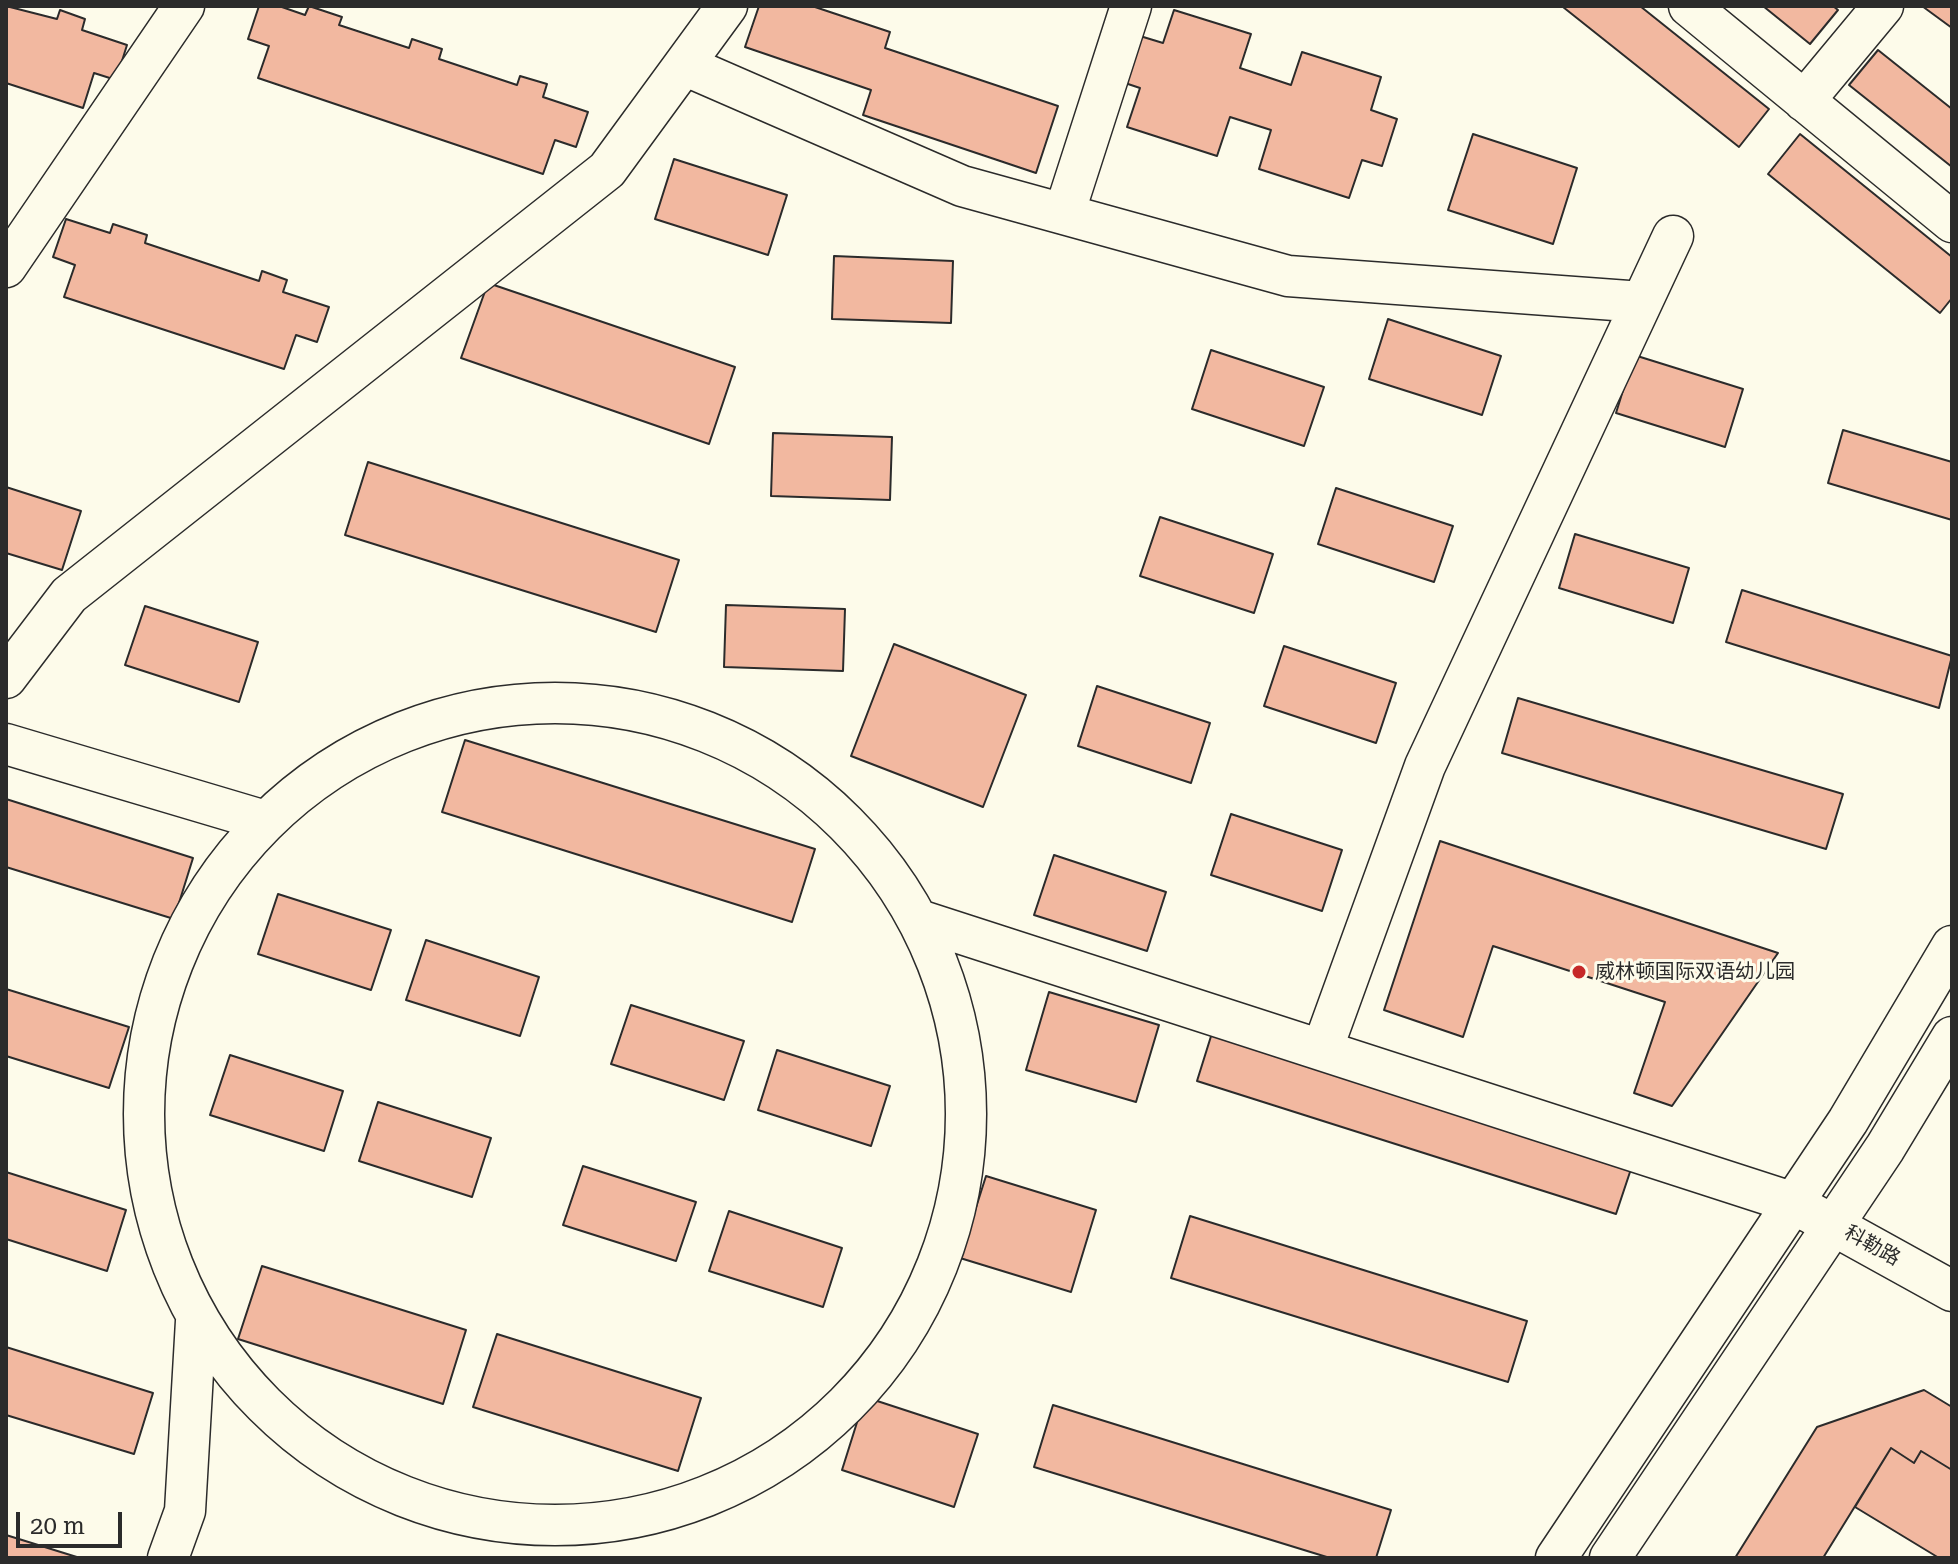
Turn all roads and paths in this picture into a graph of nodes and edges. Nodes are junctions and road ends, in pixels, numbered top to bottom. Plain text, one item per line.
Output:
1 (184, 6) edge
2 (727, 6) edge
3 (1131, 6) edge
4 (1689, 6) edge
5 (1883, 6) edge
6 (684, 65) junction
7 (1804, 101) junction
8 (1064, 214) junction
9 (1952, 222) edge
10 (1673, 236) dead end
11 (6, 267) edge
12 (1642, 302) junction
13 (6, 678) edge
14 (6, 744) edge
15 (265, 821) junction
16 (922, 921) junction
17 (1952, 946) edge
18 (1952, 1037) edge
19 (1322, 1050) junction
20 (1791, 1202) junction
21 (1832, 1223) junction
22 (1952, 1291) edge
23 (196, 1321) junction
24 (168, 1558) edge
25 (1556, 1558) edge
26 (1610, 1558) edge

1 - 11 street
2 - 6 street
3 - 8 street
4 - 7 street
5 - 7 street
6 - 8 street
6 - 13 street
7 - 9 street
8 - 12 street
10 - 12 street
12 - 19 street
14 - 15 street
15 - 16 street
15 - 23 street
16 - 19 street, 科勒路
16 - 23 street
17 - 20 street
18 - 21 street
19 - 20 street, 科勒路
20 - 21 street, 科勒路
20 - 25 street
21 - 22 street, 科勒路
21 - 26 street
23 - 24 street

